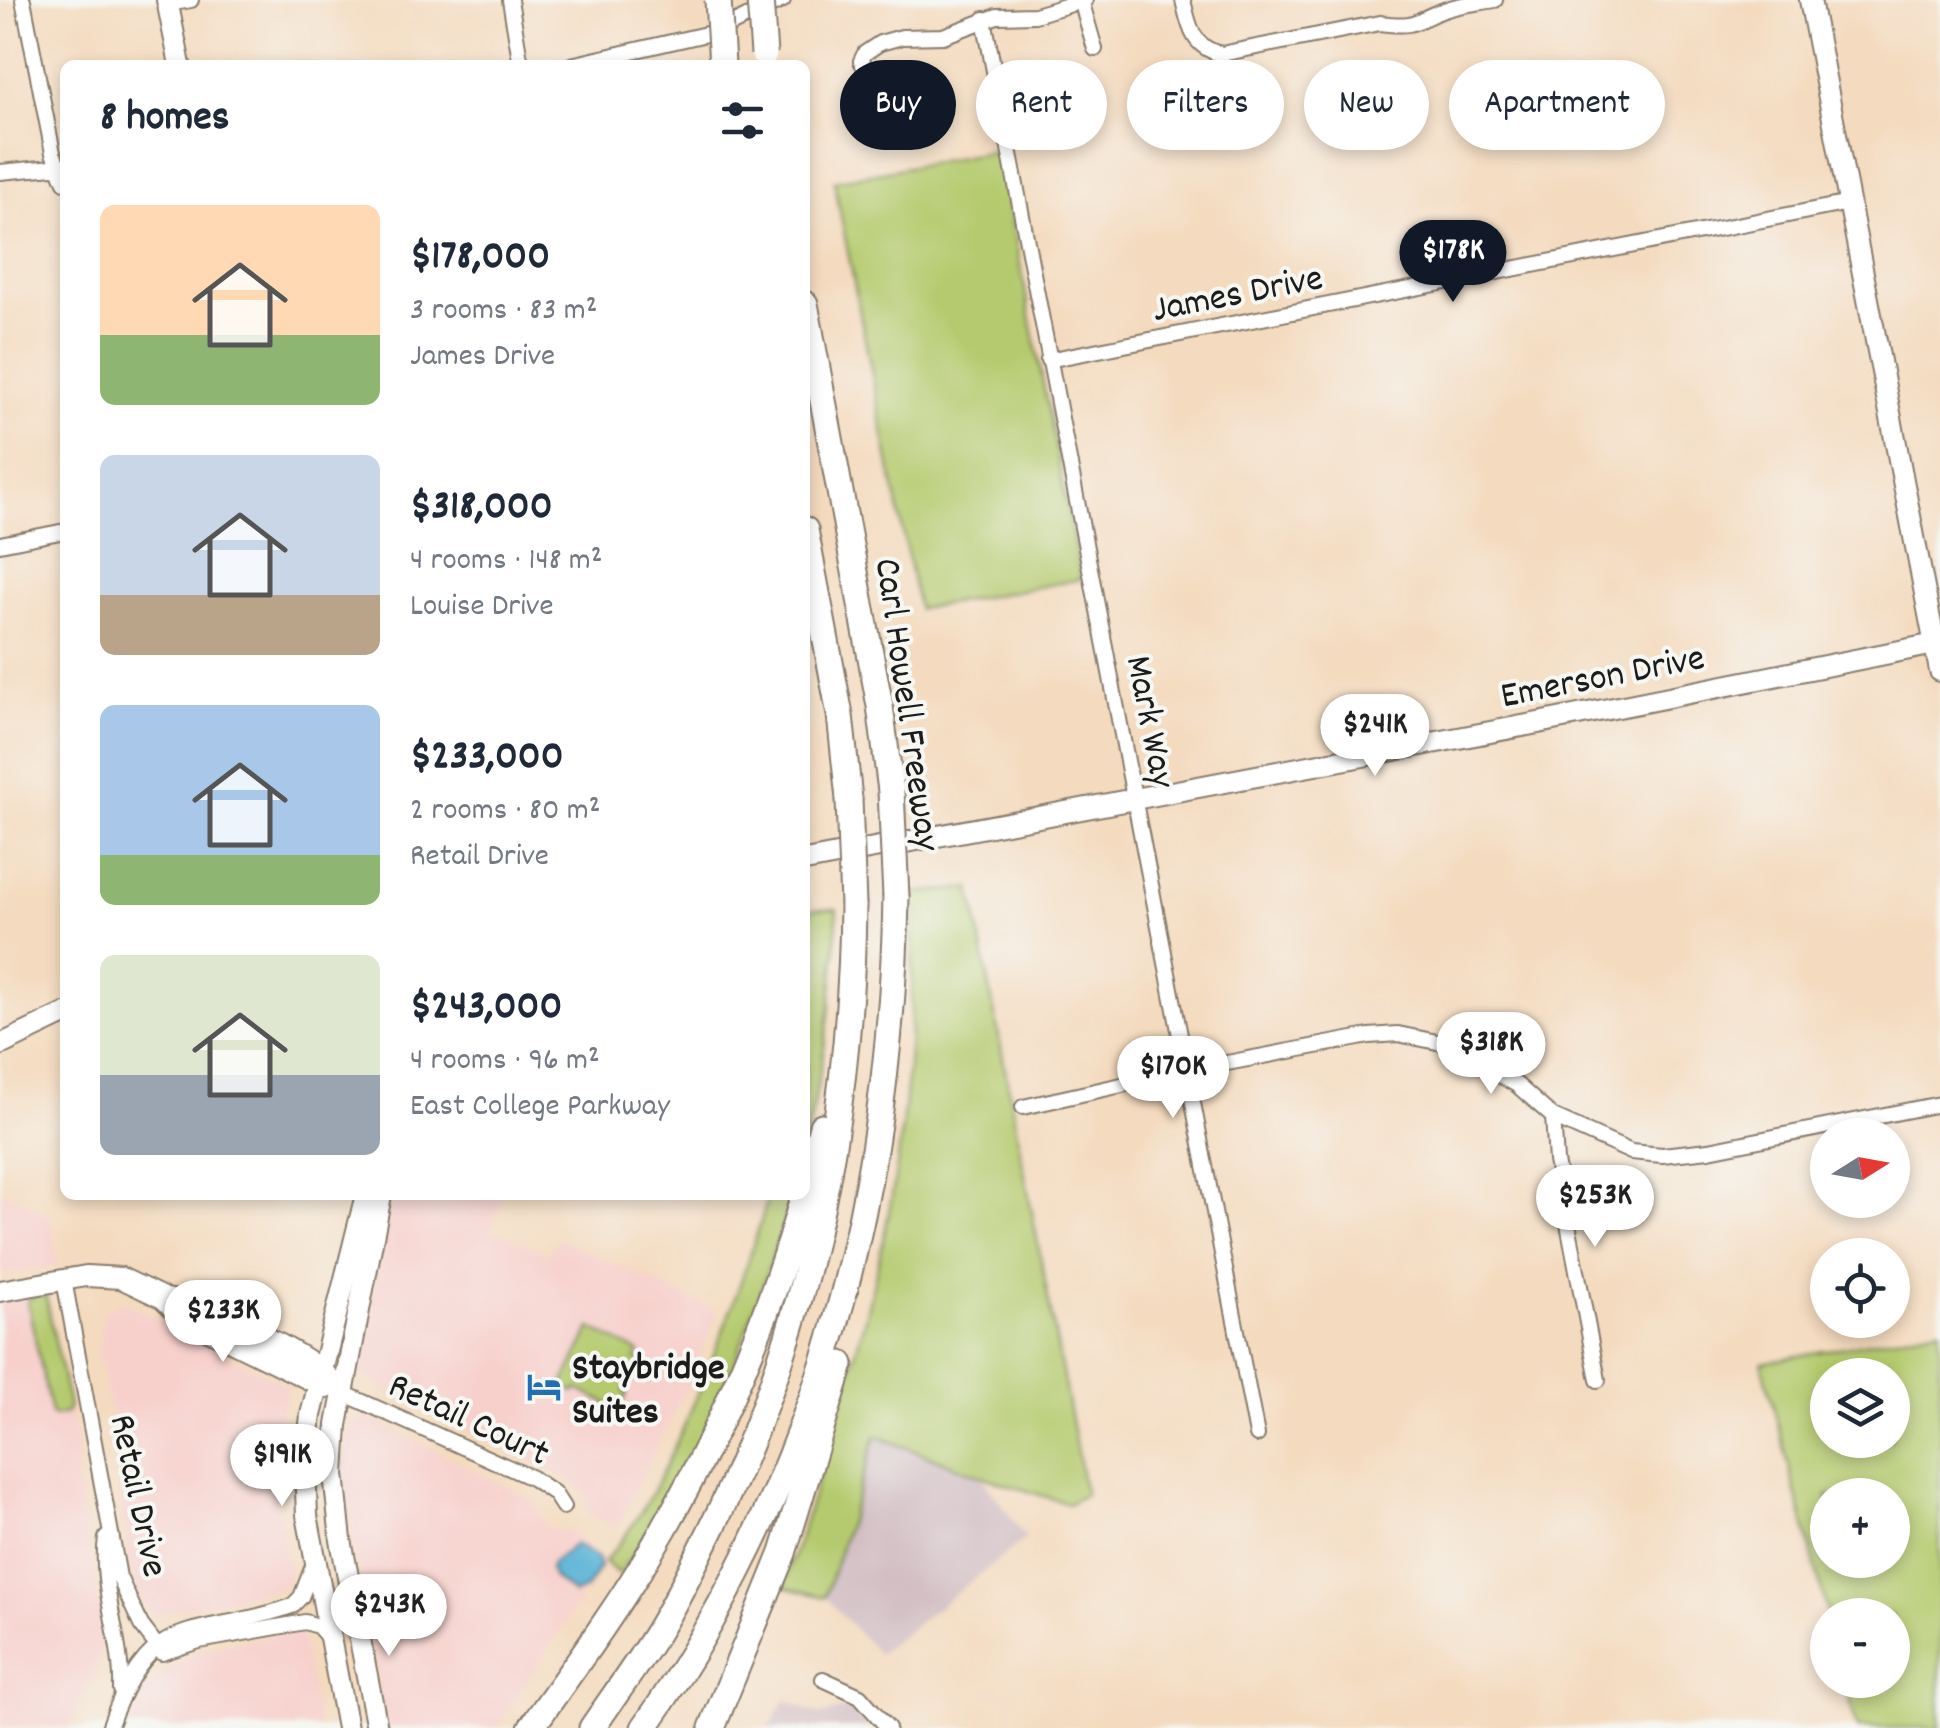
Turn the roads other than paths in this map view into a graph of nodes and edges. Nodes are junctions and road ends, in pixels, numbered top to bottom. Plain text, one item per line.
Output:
1 (23, 0) edge
2 (191, 0) edge
3 (510, 0) edge
4 (718, 0) edge
5 (760, 0) edge
6 (783, 0) edge
7 (1083, 0) edge
8 (1183, 0) edge
9 (1492, 0) edge
10 (1810, 0) edge
11 (168, 2) edge
12 (984, 20) junction
13 (1095, 50) dead end
14 (179, 60) edge
15 (520, 60) edge
16 (594, 60) edge
17 (722, 60) edge
18 (765, 60) edge
19 (862, 60) edge
20 (60, 163) edge
21 (60, 166) edge
22 (0, 172) edge
23 (1849, 204) junction
24 (810, 331) edge
25 (1048, 360) junction
26 (60, 532) edge
27 (0, 544) edge
28 (810, 556) edge
29 (1937, 643) edge
30 (1940, 671) edge
31 (1135, 798) junction
32 (810, 860) edge
33 (853, 949) junction
34 (60, 1016) edge
35 (890, 1038) junction
36 (0, 1045) edge
37 (1185, 1071) junction
38 (1940, 1104) edge
39 (1023, 1107) dead end
40 (1553, 1117) junction
41 (810, 1173) edge
42 (365, 1200) edge
43 (380, 1200) edge
44 (803, 1200) edge
45 (64, 1280) junction
46 (0, 1291) edge
47 (320, 1378) junction
48 (1598, 1380) dead end
49 (343, 1394) junction
50 (1257, 1434) dead end
51 (563, 1507) dead end
52 (108, 1522) junction
53 (316, 1560) junction
54 (331, 1641) junction
55 (158, 1652) junction
56 (824, 1679) dead end
57 (120, 1696) junction
58 (109, 1728) edge
59 (347, 1728) edge
60 (377, 1728) edge
61 (531, 1728) edge
62 (592, 1728) edge
63 (644, 1728) edge
64 (712, 1728) edge
65 (888, 1728) edge

1 - 20 street
2 - 11 street
3 - 15 street
4 - 17 highway, bridge
5 - 18 highway, bridge
6 - 16 street
7 - 12 street
7 - 13 street
8 - 9 street
10 - 23 street
11 - 14 street
12 - 19 street
12 - 25 street, Mark Way
21 - 22 street
23 - 25 street, James Drive
23 - 29 street
24 - 35 highway, Carl Howell Freeway, bridge
25 - 31 street, Mark Way
26 - 27 street
28 - 33 highway, Carl Howell Freeway, bridge
29 - 30 street
29 - 31 street, Emerson Drive
31 - 32 street, Emerson Drive
31 - 37 street, Mark Way
33 - 41 highway
33 - 62 highway, Carl Howell Freeway
34 - 36 street
35 - 63 highway, Carl Howell Freeway
35 - 64 highway
37 - 39 street
37 - 40 street
37 - 50 street, Mark Way
38 - 40 street
40 - 48 street
42 - 47 street
43 - 49 street
44 - 61 highway
45 - 46 street
45 - 47 street
45 - 52 street, Retail Drive
47 - 49 street
47 - 53 street
49 - 51 street, Retail Court
49 - 60 street
52 - 55 street, Retail Drive
52 - 57 street
53 - 54 street
53 - 55 street
54 - 55 street
54 - 59 street
55 - 57 street
56 - 65 street
57 - 58 street

